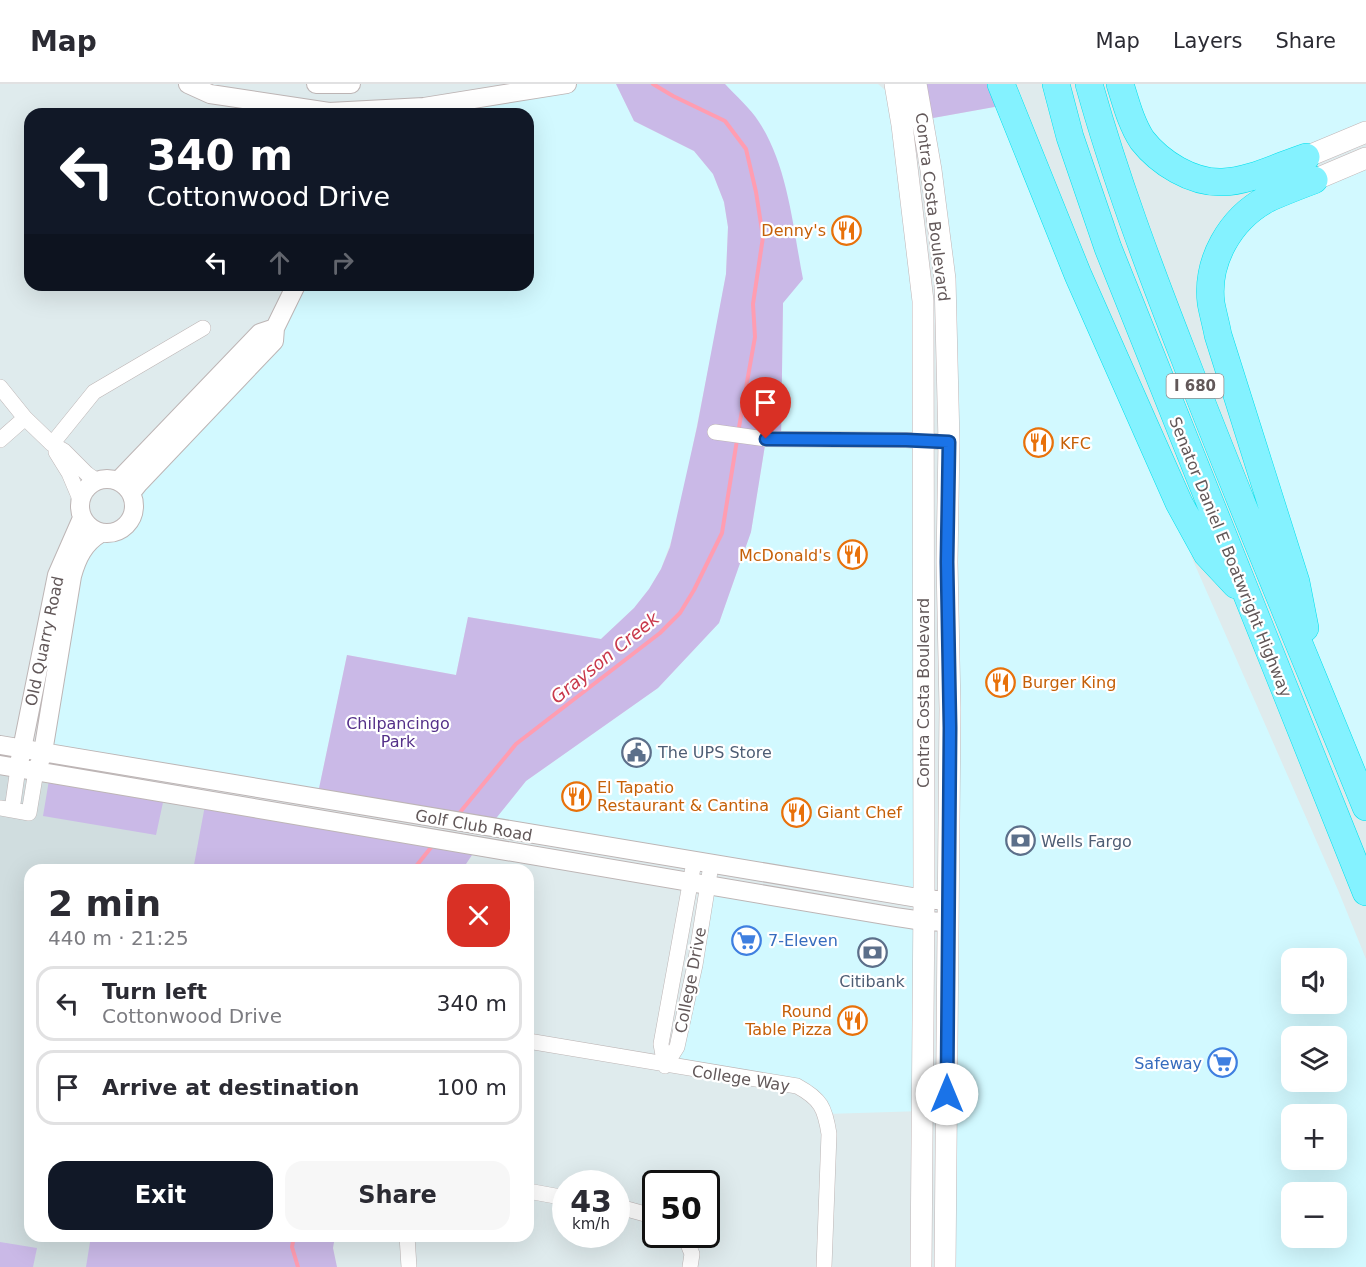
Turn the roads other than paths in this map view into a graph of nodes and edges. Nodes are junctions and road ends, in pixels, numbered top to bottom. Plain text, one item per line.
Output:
1 (188, 84) edge
2 (322, 84) edge
3 (351, 84) edge
4 (514, 84) edge
5 (567, 84) edge
6 (878, 84) edge
7 (895, 84) edge
8 (916, 84) edge
9 (1001, 84) edge
10 (1056, 84) edge
11 (1089, 84) edge
12 (1120, 84) edge
13 (496, 95) junction
14 (298, 108) edge
15 (328, 108) edge
16 (408, 108) edge
17 (902, 125) junction
18 (1366, 132) edge
19 (1366, 158) edge
20 (1310, 168) junction
21 (293, 291) edge
22 (203, 328) dead end
23 (923, 338) junction
24 (0, 387) edge
25 (949, 416) junction
26 (25, 418) junction
27 (715, 432) dead end
28 (0, 440) edge
29 (923, 441) junction
30 (949, 442) junction
31 (52, 444) junction
32 (97, 480) junction
33 (124, 487) junction
34 (81, 508) junction
35 (101, 533) junction
36 (1247, 597) junction
37 (1315, 682) junction
38 (0, 745) edge
39 (22, 748) junction
40 (43, 752) junction
41 (0, 765) edge
42 (27, 770) junction
43 (1366, 807) edge
44 (6, 809) edge
45 (702, 863) junction
46 (698, 884) junction
47 (1366, 892) edge
48 (924, 899) junction
49 (949, 911) junction
50 (923, 921) junction
51 (534, 1042) edge
52 (665, 1066) junction
53 (534, 1192) edge
54 (552, 1195) edge
55 (407, 1242) edge
56 (690, 1248) edge
57 (408, 1267) edge
58 (690, 1267) edge
59 (825, 1267) edge
60 (921, 1267) edge
61 (945, 1267) edge

1 - 14 street
2 - 3 street
2 - 15 street
4 - 13 street
5 - 13 street
6 - 17 main road
7 - 17 main road, Contra Costa Boulevard
8 - 25 main road, Contra Costa Boulevard
9 - 36 highway
10 - 36 highway, Senator Daniel E Boatwright Highway / I 680
11 - 37 highway, Senator Daniel E Boatwright Highway / I 680
12 - 20 highway
13 - 16 street
17 - 23 main road, Contra Costa Boulevard
18 - 20 main road
19 - 20 main road
20 - 37 highway
21 - 33 street
22 - 31 street
23 - 25 main road
23 - 29 main road, Contra Costa Boulevard
24 - 26 street
25 - 30 main road, Contra Costa Boulevard
26 - 28 street
26 - 31 street
27 - 29 street
29 - 30 street
29 - 48 main road, Contra Costa Boulevard
30 - 49 main road, Contra Costa Boulevard
31 - 32 street
31 - 34 street
32 - 33 street
32 - 34 street, Old Quarry Road
33 - 35 street, Old Quarry Road
34 - 35 street
34 - 39 street, Old Quarry Road
35 - 40 street, Old Quarry Road
36 - 47 highway, Senator Daniel E Boatwright Highway / I 680
37 - 43 highway, Senator Daniel E Boatwright Highway / I 680
38 - 39 street, Golf Club Road
39 - 40 street, Golf Club Road
39 - 42 street, Old Quarry Road
40 - 42 street, Old Quarry Road
40 - 45 street, Golf Club Road
41 - 42 street, Golf Club Road
42 - 44 street
42 - 44 street
42 - 46 street, Golf Club Road
45 - 46 street, College Drive
45 - 48 street, Golf Club Road
46 - 50 street, Golf Club Road
46 - 52 street, College Drive
48 - 49 street, Golf Club Road
48 - 50 main road, Contra Costa Boulevard
49 - 50 street, Golf Club Road
49 - 61 main road, Contra Costa Boulevard
50 - 60 main road, Contra Costa Boulevard
51 - 52 street, College Way
52 - 59 street, College Way
53 - 54 street
55 - 57 street
56 - 58 street

